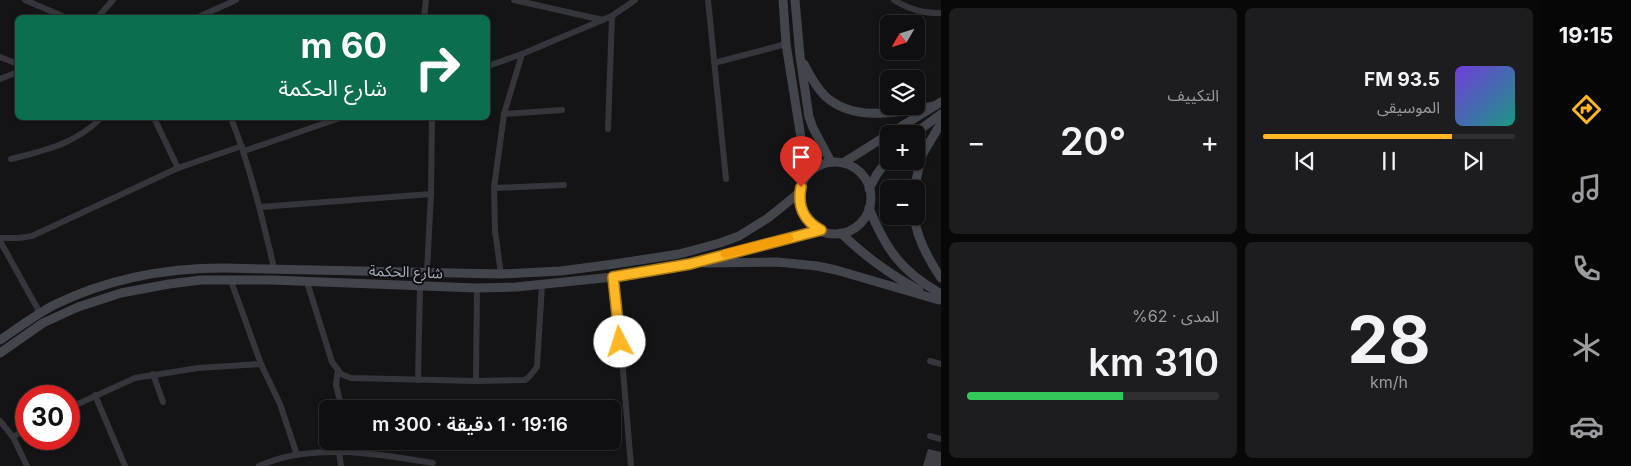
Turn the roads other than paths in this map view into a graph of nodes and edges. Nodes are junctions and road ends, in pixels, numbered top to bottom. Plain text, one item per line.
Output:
1 (113, 0) edge
2 (236, 0) edge
3 (426, 0) edge
4 (514, 0) edge
5 (635, 0) edge
6 (708, 0) edge
7 (783, 0) edge
8 (795, 0) edge
9 (894, 0) edge
10 (29, 1) edge
11 (941, 13) edge
12 (60, 15) edge
13 (100, 15) edge
14 (203, 15) edge
15 (424, 15) edge
16 (612, 16) junction
17 (602, 20) junction
18 (786, 44) junction
19 (522, 54) junction
20 (800, 56) junction
21 (0, 57) edge
22 (15, 63) edge
23 (714, 63) junction
24 (490, 65) edge
25 (15, 73) edge
26 (0, 79) edge
27 (937, 104) edge
28 (562, 110) dead end
29 (504, 114) junction
30 (941, 114) edge
31 (99, 120) edge
32 (155, 120) edge
33 (232, 120) edge
34 (334, 120) edge
35 (432, 120) edge
36 (941, 123) edge
37 (903, 125) edge
38 (925, 126) edge
39 (608, 129) dead end
40 (880, 140) edge
41 (243, 148) junction
42 (11, 159) dead end
43 (831, 162) junction
44 (842, 163) junction
45 (178, 168) junction
46 (880, 169) edge
47 (807, 175) junction
48 (726, 179) dead end
49 (916, 180) edge
50 (564, 185) dead end
51 (494, 188) junction
52 (869, 189) junction
53 (800, 193) junction
54 (431, 194) junction
55 (260, 207) junction
56 (869, 208) junction
57 (916, 225) edge
58 (821, 230) junction
59 (841, 233) junction
60 (0, 240) edge
61 (690, 264) junction
62 (274, 268) junction
63 (427, 271) junction
64 (501, 274) junction
65 (613, 277) junction
66 (941, 278) edge
67 (231, 281) junction
68 (307, 282) junction
69 (542, 284) junction
70 (420, 286) junction
71 (477, 288) junction
72 (940, 298) edge
73 (40, 314) junction
74 (0, 340) edge
75 (0, 353) edge
76 (930, 361) dead end
77 (261, 364) junction
78 (941, 364) edge
79 (338, 370) junction
80 (153, 374) junction
81 (418, 380) junction
82 (476, 382) junction
83 (95, 395) junction
84 (340, 400) edge
85 (80, 402) edge
86 (163, 402) dead end
87 (0, 421) edge
88 (13, 436) joint
89 (930, 436) dead end
90 (941, 439) edge
91 (339, 452) junction
92 (356, 452) joint
93 (297, 455) junction
94 (433, 462) dead end
95 (27, 466) edge
96 (125, 466) edge
97 (259, 466) edge
98 (341, 466) edge
99 (630, 466) edge

1 - 13 street
2 - 14 street
3 - 15 street
4 - 17 street
5 - 16 street
6 - 23 street
7 - 18 street
8 - 20 street
9 - 11 street
10 - 12 street
16 - 17 street
16 - 39 street
17 - 19 street
18 - 23 street
18 - 47 street
19 - 24 street
19 - 29 street
20 - 27 street
20 - 43 street
21 - 22 street
23 - 48 street
25 - 26 street
27 - 37 street
28 - 29 street
29 - 51 street
30 - 38 street
31 - 42 street
32 - 45 street
33 - 41 street
34 - 41 street
35 - 54 street
36 - 49 street
40 - 44 street
41 - 45 street
41 - 55 street
43 - 44 street
43 - 47 street
44 - 52 street
45 - 60 street
46 - 52 street
47 - 53 street
50 - 51 street
51 - 64 street
52 - 56 street
53 - 58 street
53 - 64 street, شارع الحكمة
54 - 55 street
54 - 63 street
55 - 62 street
56 - 59 street
56 - 72 street
57 - 66 street
58 - 59 street
58 - 61 street, شارع الحكمة
59 - 72 street
60 - 73 street
61 - 65 street, شارع الحكمة
61 - 72 street
62 - 63 street, شارع الحكمة
62 - 73 street, شارع الحكمة
63 - 64 street, شارع الحكمة
65 - 69 street, شارع الحكمة
65 - 99 street
67 - 68 street, شارع الحكمة
67 - 75 street, شارع الحكمة
67 - 77 street
68 - 70 street, شارع الحكمة
68 - 79 street
69 - 71 street, شارع الحكمة
69 - 82 street
70 - 71 street, شارع الحكمة
70 - 81 street
71 - 82 street
73 - 74 street, شارع الحكمة
76 - 78 street
77 - 80 street
77 - 93 street
79 - 81 street
79 - 84 street
80 - 83 street
80 - 86 street
81 - 82 street
83 - 85 street
83 - 96 street
87 - 88 street
88 - 95 street
89 - 90 street
91 - 92 street
91 - 93 street
91 - 98 street
92 - 94 street
93 - 97 street

